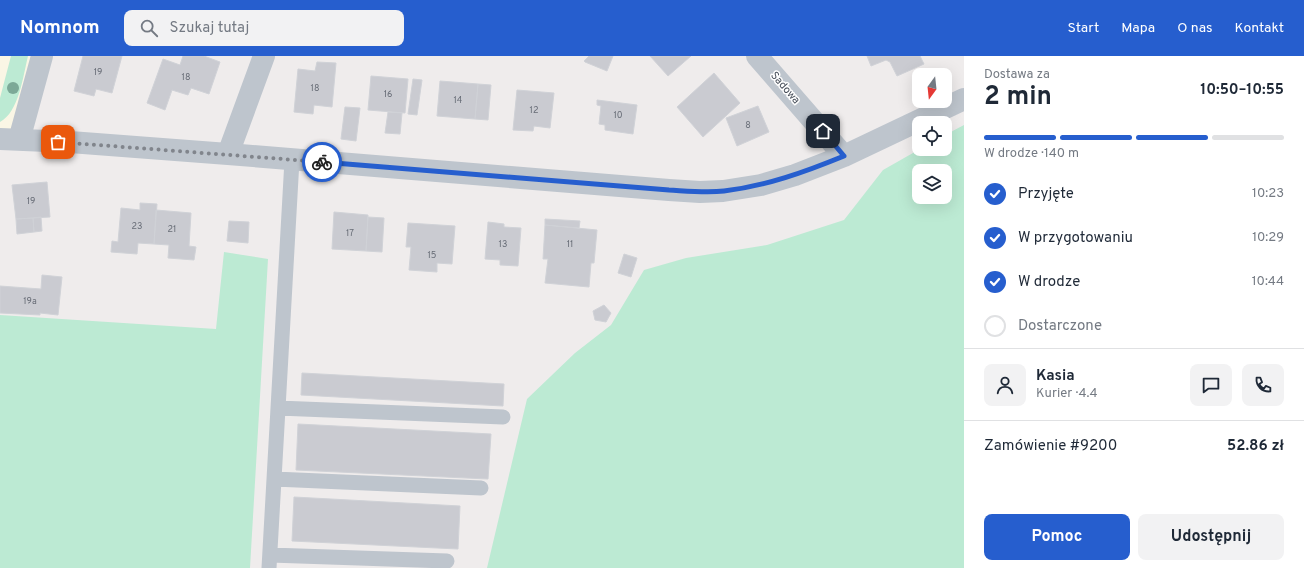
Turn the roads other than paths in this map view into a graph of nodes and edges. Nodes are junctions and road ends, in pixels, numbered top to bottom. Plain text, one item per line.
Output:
1 (42, 56) edge
2 (264, 56) edge
3 (757, 56) edge
4 (964, 99) edge
5 (10, 140) edge
6 (228, 154) junction
7 (844, 156) junction
8 (292, 160) junction
9 (278, 408) junction
10 (503, 417) dead end
11 (274, 479) junction
12 (481, 488) dead end
13 (448, 560) dead end
14 (269, 562) edge

1 - 5 street
2 - 6 street
3 - 7 street, Sadowa
4 - 7 street
5 - 6 street
6 - 8 street
7 - 8 street
8 - 9 lane
9 - 10 lane
9 - 11 lane
11 - 12 lane
11 - 14 lane
13 - 14 lane

